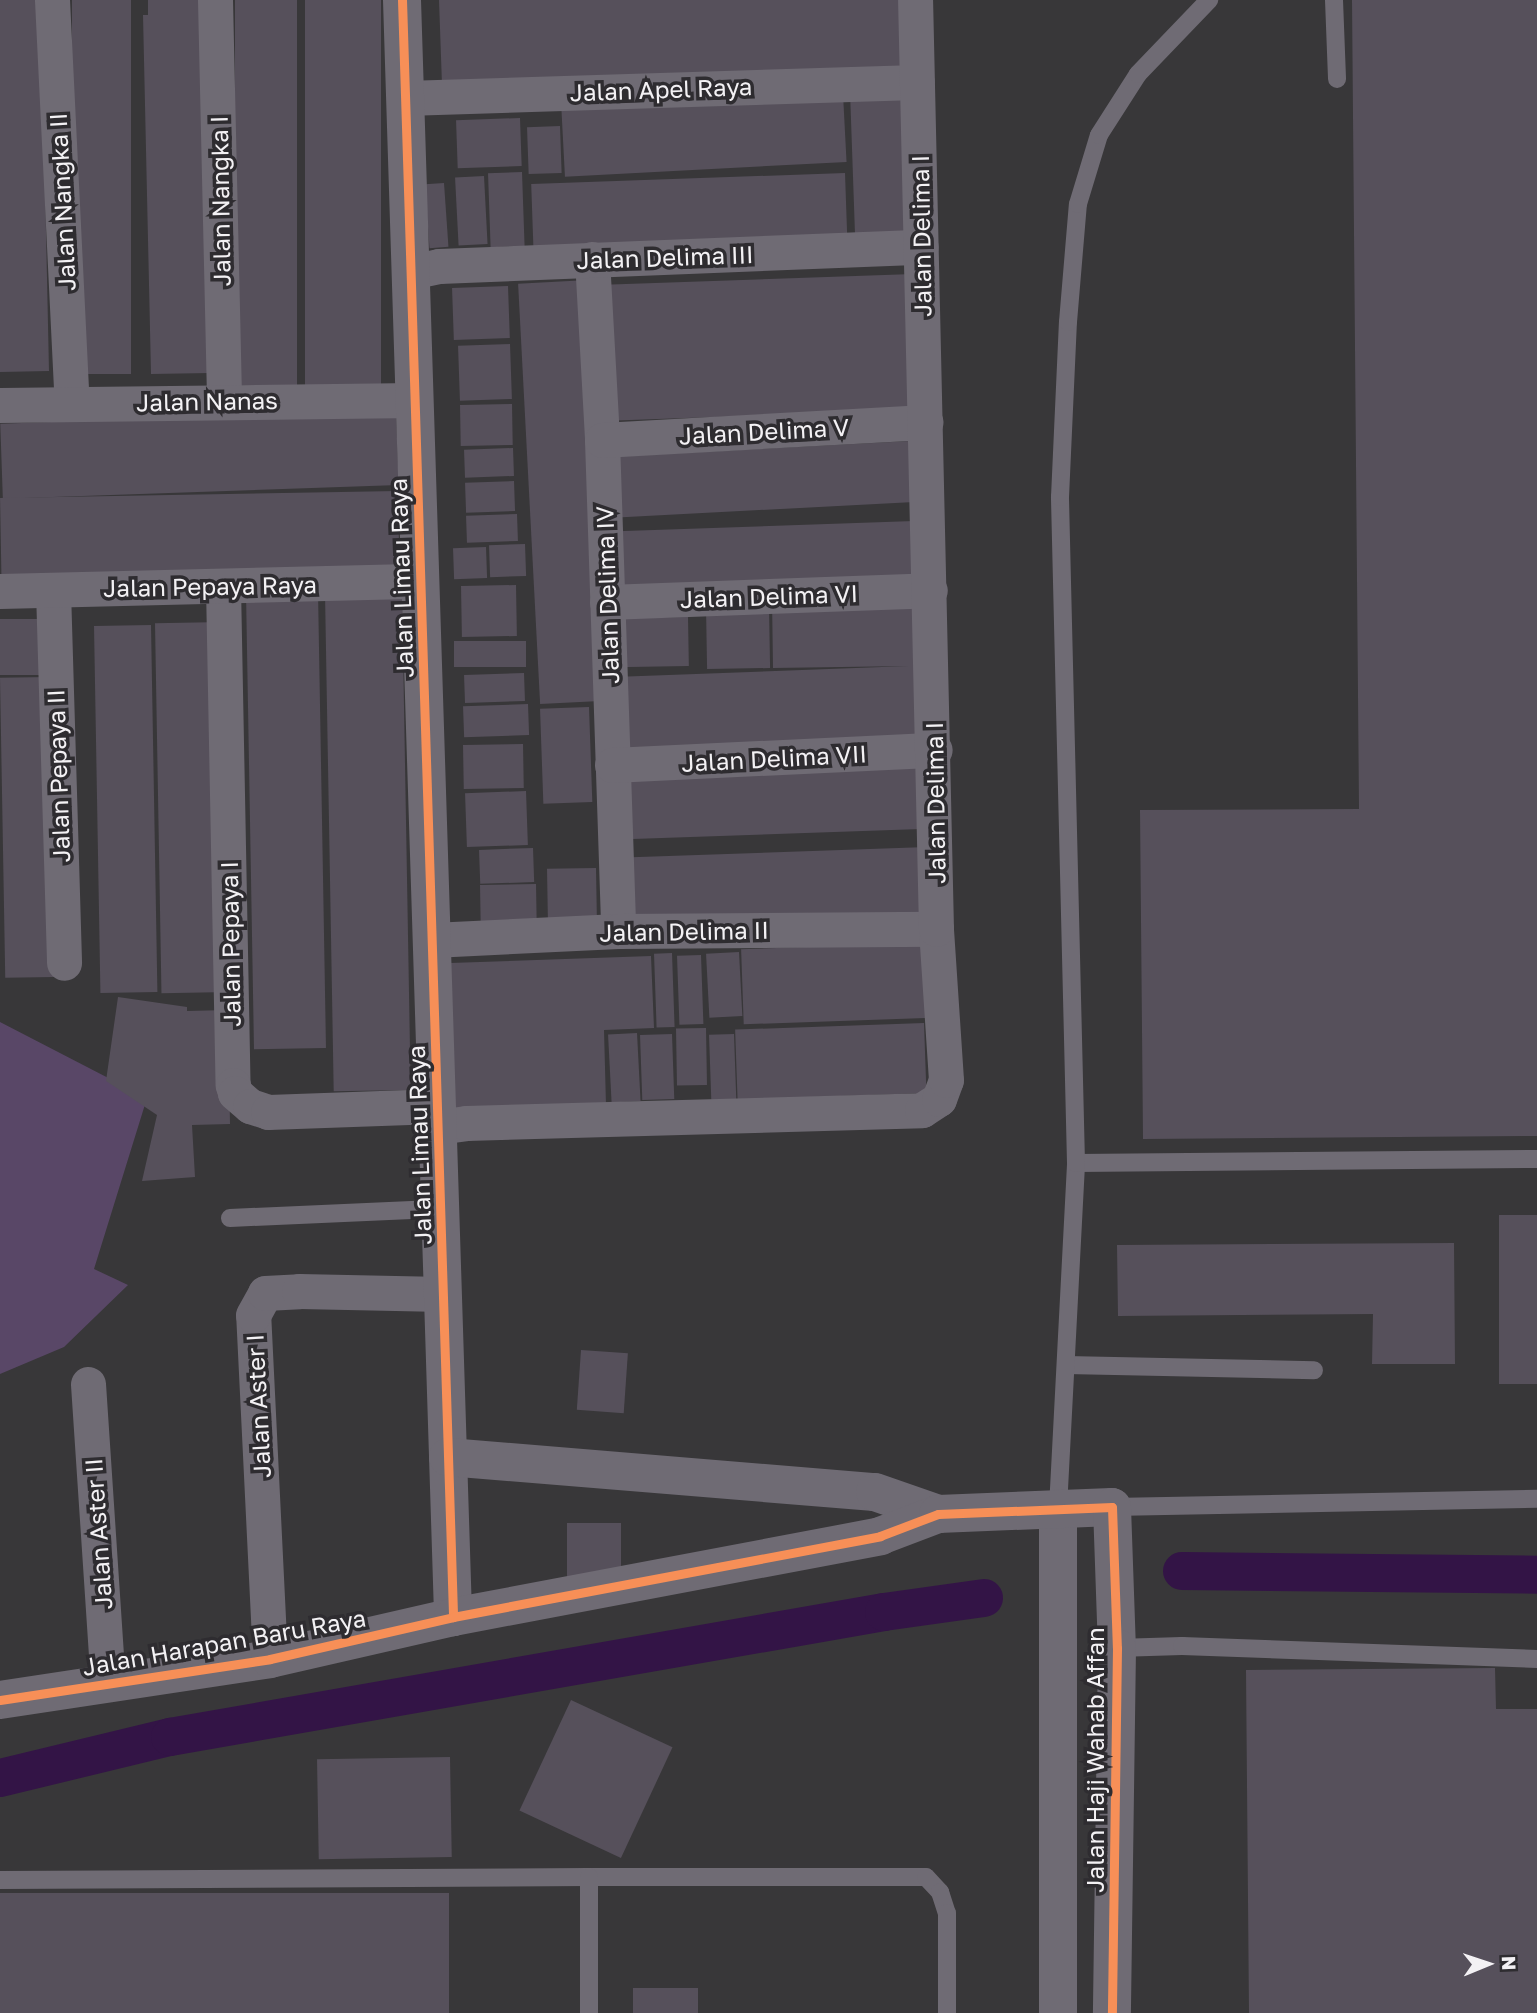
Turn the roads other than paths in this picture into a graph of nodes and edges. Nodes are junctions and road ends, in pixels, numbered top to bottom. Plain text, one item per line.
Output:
1 (52, 0) edge
2 (215, 0) edge
3 (402, 0) edge
4 (915, 0) edge
5 (1209, 0) edge
6 (1334, 0) edge
7 (1338, 79) dead end
8 (918, 82) junction
9 (405, 98) junction
10 (921, 247) junction
11 (592, 259) junction
12 (411, 272) junction
13 (415, 400) junction
14 (224, 401) junction
15 (72, 404) junction
16 (0, 405) edge
17 (925, 422) junction
18 (602, 440) junction
19 (421, 581) junction
20 (223, 586) junction
21 (53, 590) junction
22 (930, 590) junction
23 (0, 591) edge
24 (607, 602) junction
25 (935, 750) junction
26 (612, 765) junction
27 (936, 929) junction
28 (618, 931) junction
29 (432, 940) junction
30 (64, 963) dead end
31 (437, 1116) junction
32 (1537, 1159) edge
33 (1076, 1163) junction
34 (440, 1209) junction
35 (230, 1218) dead end
36 (443, 1294) junction
37 (1066, 1365) junction
38 (1314, 1370) dead end
39 (88, 1384) dead end
40 (448, 1457) junction
41 (1537, 1499) edge
42 (1112, 1507) junction
43 (1058, 1508) junction
44 (938, 1514) junction
45 (453, 1617) junction
46 (1117, 1642) junction
47 (270, 1659) junction
48 (1537, 1659) edge
49 (108, 1684) junction
50 (0, 1700) edge
51 (1114, 1817) junction
52 (1060, 1818) junction
53 (589, 1877) junction
54 (0, 1880) edge
55 (589, 2013) edge
56 (947, 2013) edge
57 (1058, 2013) edge
58 (1112, 2013) edge

1 - 15 street, Jalan Nangka II
2 - 14 street, Jalan Nangka I
3 - 9 street, Jalan Limau Raya
4 - 8 street, Jalan Delima I
5 - 33 lane
6 - 7 lane
8 - 9 street, Jalan Apel Raya
8 - 10 street, Jalan Delima I
9 - 12 street, Jalan Limau Raya
10 - 11 street, Jalan Delima III
10 - 17 street, Jalan Delima I
11 - 12 street, Jalan Delima III
11 - 18 street, Jalan Delima IV
12 - 13 street, Jalan Limau Raya
13 - 14 street, Jalan Nanas
13 - 19 street, Jalan Limau Raya
14 - 15 street, Jalan Nanas
15 - 16 street, Jalan Nanas
17 - 18 street, Jalan Delima V
17 - 22 street, Jalan Delima I
18 - 24 street, Jalan Delima IV
19 - 20 street, Jalan Pepaya Raya
19 - 29 street, Jalan Limau Raya
20 - 21 street, Jalan Pepaya Raya
20 - 31 street, Jalan Pepaya I
21 - 23 street, Jalan Pepaya Raya
21 - 30 street, Jalan Pepaya II
22 - 24 street, Jalan Delima VI
22 - 25 street, Jalan Delima I
24 - 26 street, Jalan Delima IV
25 - 26 street, Jalan Delima VII
25 - 27 street, Jalan Delima I
26 - 28 street, Jalan Delima IV
27 - 28 street, Jalan Delima II
27 - 31 street, Jalan Delima I
28 - 29 street, Jalan Delima II
29 - 31 street, Jalan Limau Raya
31 - 34 street, Jalan Limau Raya
32 - 33 lane
33 - 37 lane
34 - 35 lane
34 - 36 street, Jalan Limau Raya
36 - 40 street, Jalan Limau Raya
36 - 47 street, Jalan Aster I
37 - 38 lane
37 - 43 lane
39 - 49 street, Jalan Aster II
40 - 44 street
40 - 45 street, Jalan Limau Raya
41 - 42 lane
42 - 43 street
42 - 46 street, Jalan Haji Wahab Affan
43 - 44 street
43 - 52 street, Jalan Haji Wahab Affan
44 - 45 street
45 - 47 street, Jalan Harapan Baru Raya
46 - 48 lane
46 - 51 street, Jalan Haji Wahab Affan
47 - 49 street, Jalan Harapan Baru Raya
49 - 50 street, Jalan Harapan Baru Raya
51 - 52 street
51 - 58 street, Jalan Haji Wahab Affan
52 - 57 street, Jalan Haji Wahab Affan
53 - 54 lane
53 - 55 lane
53 - 56 lane

